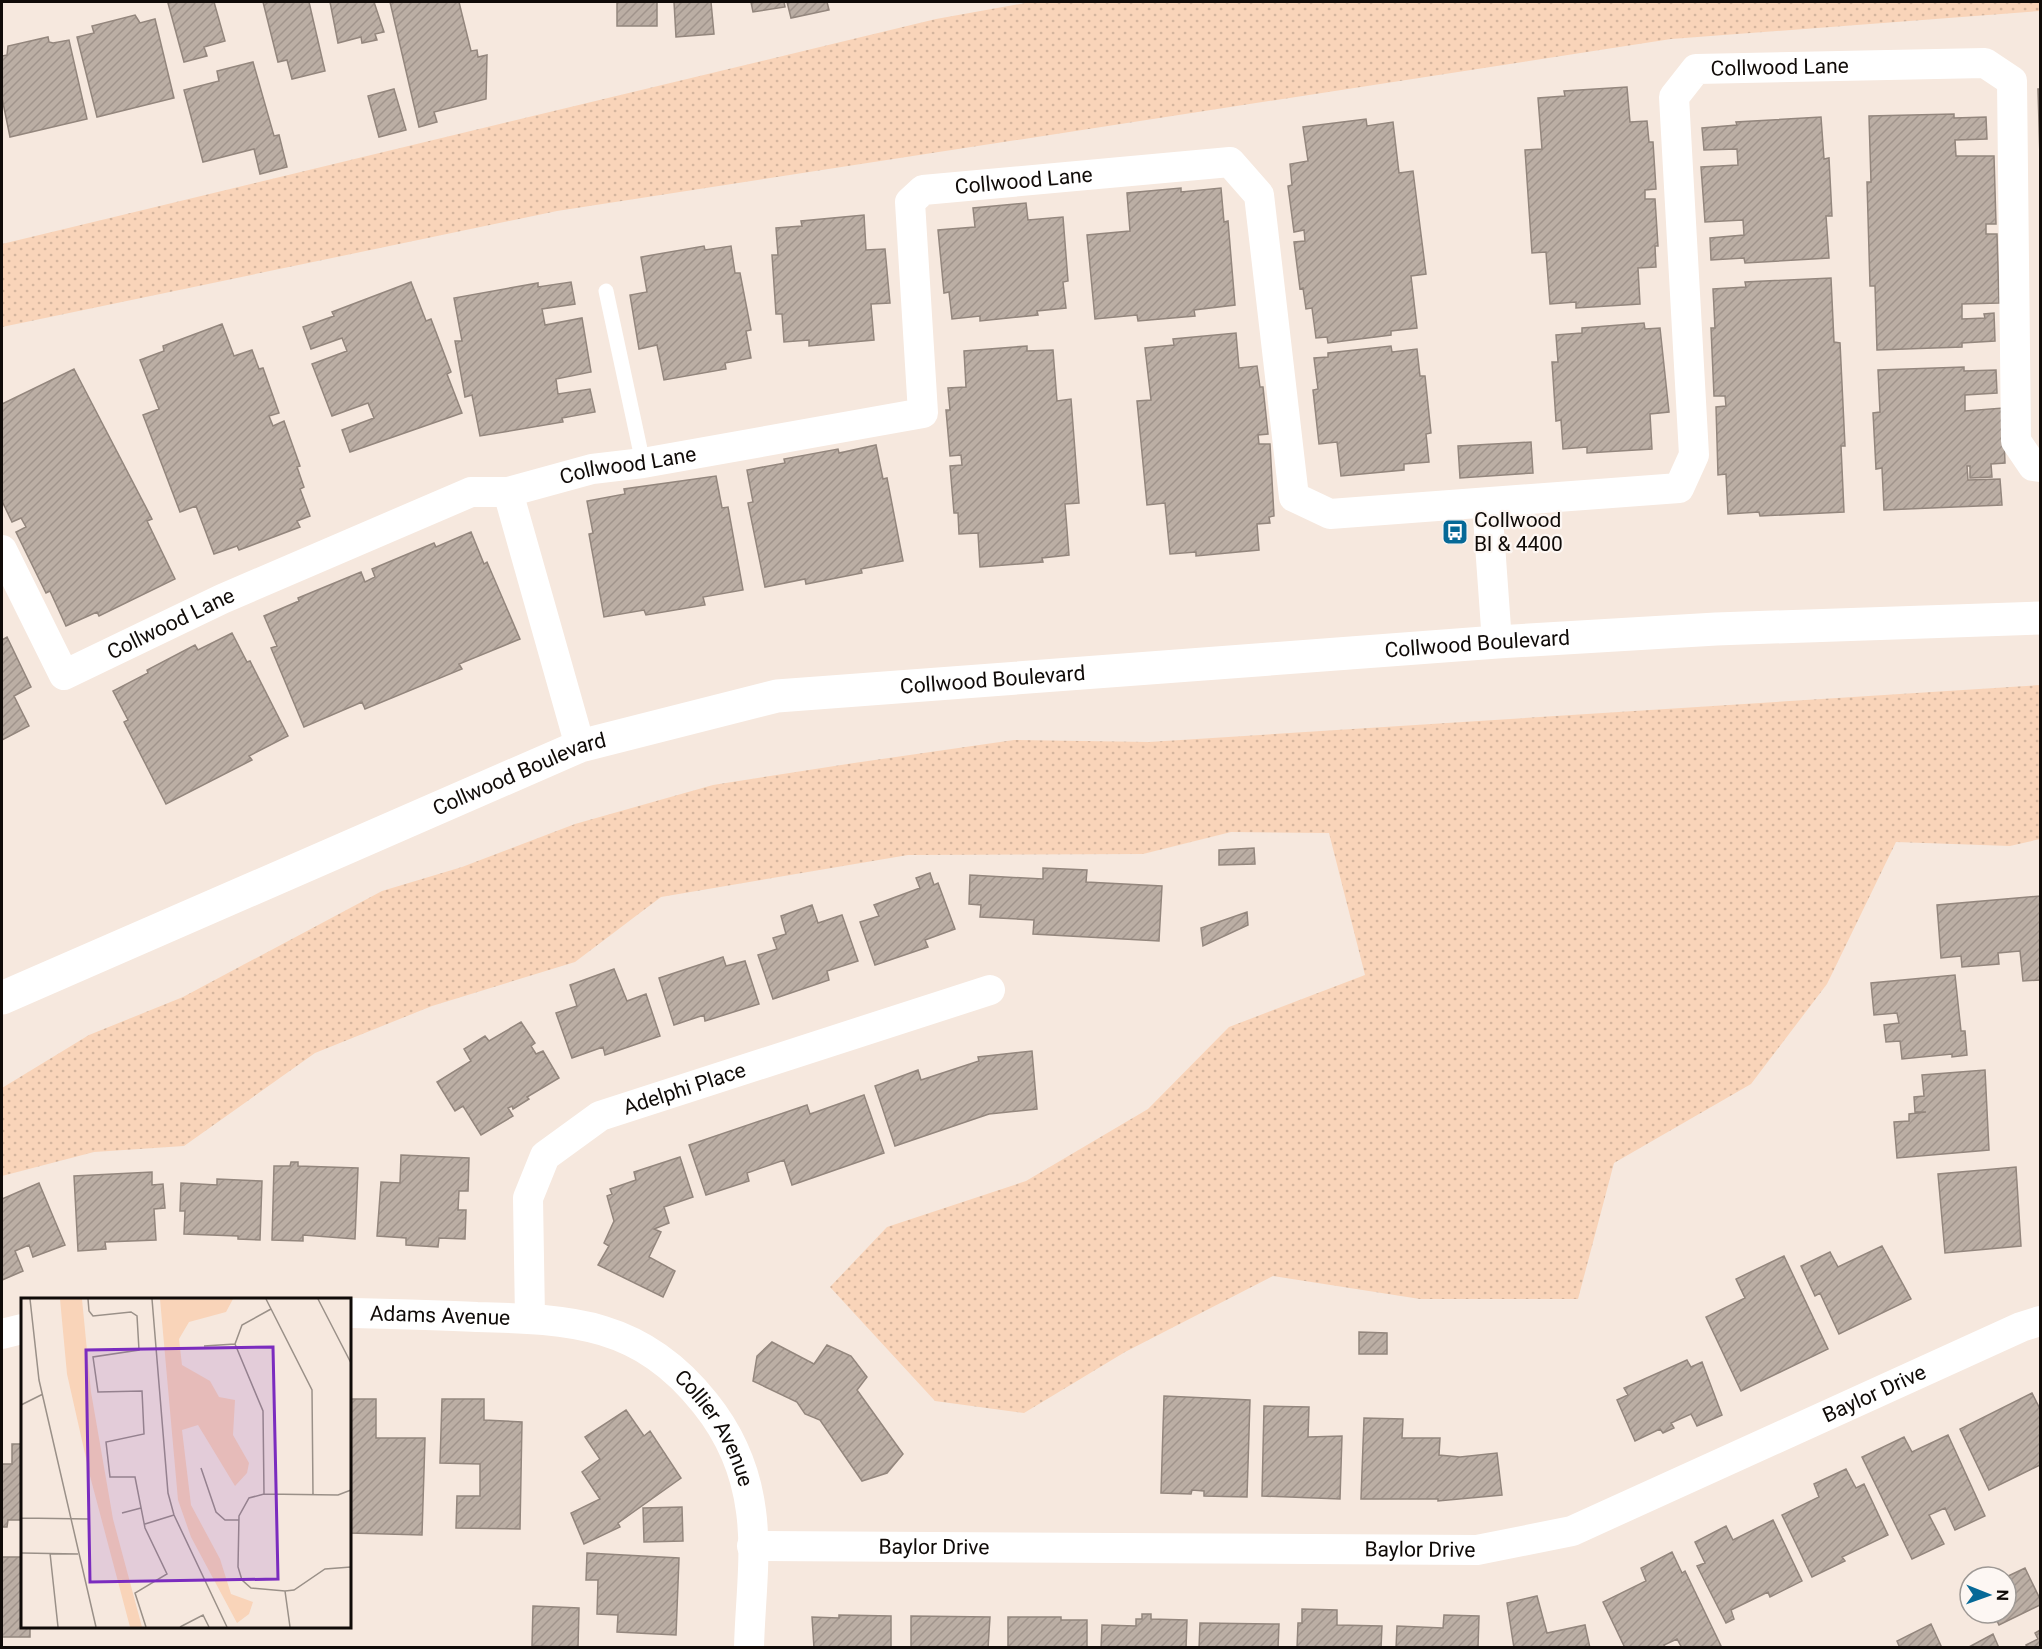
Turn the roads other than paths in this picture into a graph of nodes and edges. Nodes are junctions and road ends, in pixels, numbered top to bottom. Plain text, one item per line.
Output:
1 (606, 291) dead end
2 (643, 462) junction
3 (2040, 467) edge
4 (508, 492) junction
5 (1487, 503) junction
6 (2, 550) edge
7 (2040, 618) edge
8 (1497, 642) junction
9 (580, 746) junction
10 (990, 990) dead end
11 (2, 998) edge
12 (351, 1313) edge
13 (530, 1318) junction
14 (2040, 1321) edge
15 (21, 1329) edge
16 (2, 1335) edge
17 (752, 1546) junction
18 (749, 1647) edge

1 - 2 lane
2 - 4 street, Collwood Lane
2 - 5 street, Collwood Lane
3 - 5 street, Collwood Lane
4 - 6 street, Collwood Lane
4 - 9 street
5 - 8 street
7 - 8 main road, Collwood Boulevard
8 - 9 main road, Collwood Boulevard
9 - 11 main road, Collwood Boulevard
10 - 13 street, Adelphi Place
12 - 13 street, Adams Avenue
13 - 17 street, Collier Avenue
14 - 17 street, Baylor Drive
15 - 16 street
17 - 18 street, Collier Avenue

